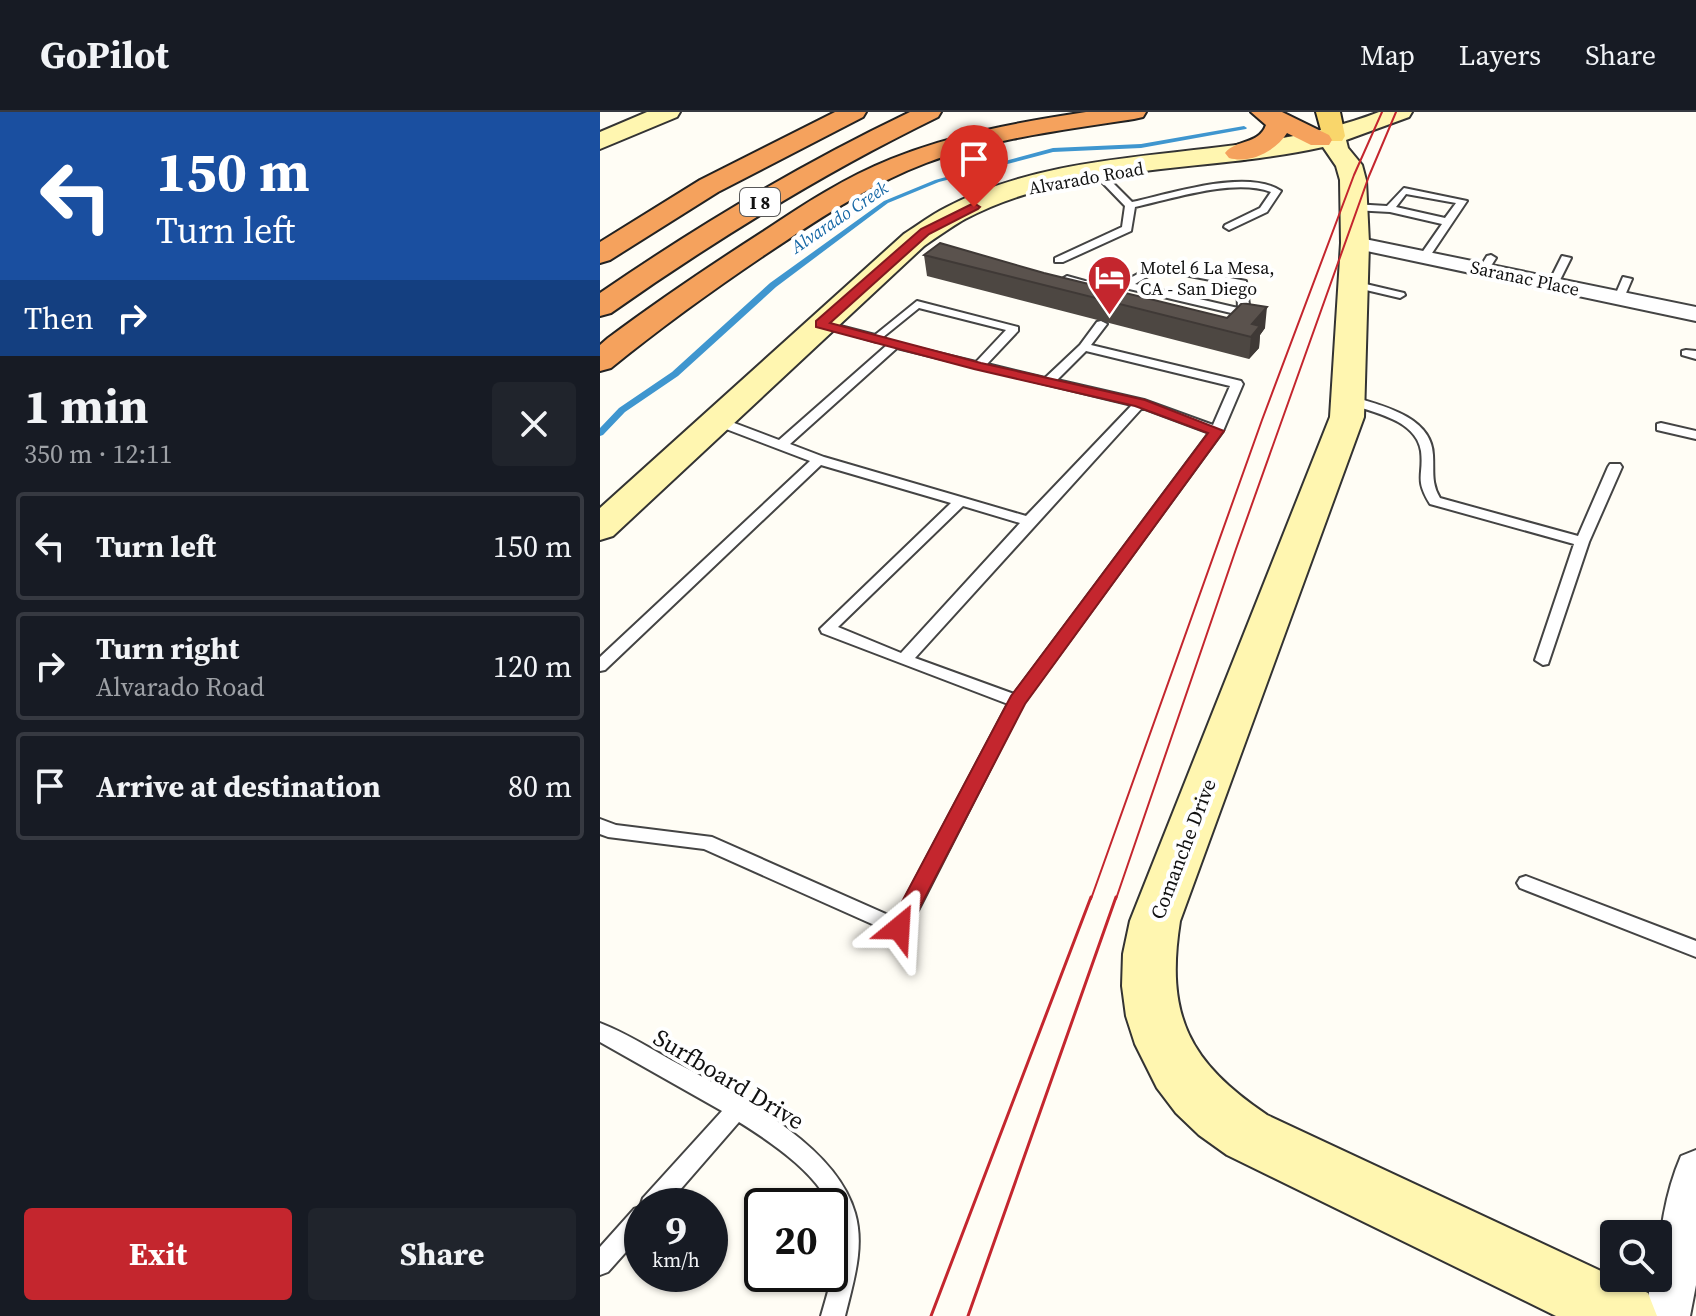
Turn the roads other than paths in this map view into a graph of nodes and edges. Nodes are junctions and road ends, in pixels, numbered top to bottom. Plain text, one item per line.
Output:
1 (668, 112) edge
2 (807, 112) edge
3 (854, 112) edge
4 (929, 112) edge
5 (1134, 112) edge
6 (1400, 112) edge
7 (1266, 113) edge
8 (1329, 134) edge
9 (600, 141) edge
10 (1238, 153) junction
11 (1098, 173) junction
12 (1130, 205) junction
13 (1448, 222) junction
14 (1229, 227) dead end
15 (600, 229) edge
16 (1363, 236) junction
17 (600, 254) edge
18 (1424, 257) junction
19 (1566, 258) dead end
20 (1059, 260) dead end
21 (1053, 276) edge
22 (1553, 284) junction
23 (1125, 285) junction
24 (1400, 295) dead end
25 (600, 307) edge
26 (1696, 314) edge
27 (821, 324) junction
28 (1101, 324) edge
29 (877, 339) junction
30 (895, 344) junction
31 (1084, 347) junction
32 (600, 361) edge
33 (979, 366) junction
34 (1048, 382) junction
35 (1350, 400) junction
36 (1140, 403) junction
37 (717, 421) junction
38 (1661, 427) dead end
39 (1217, 431) junction
40 (1696, 435) edge
41 (783, 444) junction
42 (819, 460) junction
43 (1615, 467) dead end
44 (961, 501) junction
45 (1029, 521) junction
46 (600, 528) edge
47 (1582, 542) junction
48 (904, 660) junction
49 (1543, 660) dead end
50 (600, 666) edge
51 (1017, 701) junction
52 (600, 826) edge
53 (1526, 883) dead end
54 (1696, 949) edge
55 (600, 1032) edge
56 (736, 1110) junction
57 (1696, 1171) edge
58 (667, 1188) edge
59 (624, 1237) edge
60 (600, 1264) edge
61 (1596, 1310) edge
62 (833, 1316) edge
63 (1667, 1316) edge

1 - 9 street
2 - 15 highway
3 - 17 highway, I 8
4 - 25 highway, I 8
5 - 32 highway
6 - 8 street, Alvarado Road
7 - 8 highway
7 - 10 highway
8 - 10 street, Alvarado Road
8 - 16 street, Comanche Drive
10 - 11 street, Alvarado Road
11 - 12 lane
11 - 27 street, Alvarado Road
12 - 14 lane
12 - 20 lane
13 - 16 lane
13 - 16 lane
13 - 18 lane
16 - 18 street, Saranac Place
16 - 24 lane
16 - 35 street, Comanche Drive
18 - 22 street, Saranac Place
19 - 22 lane
21 - 23 lane
22 - 26 street, Saranac Place
23 - 23 lane
27 - 29 lane
27 - 37 street, Alvarado Road
28 - 31 lane
29 - 30 lane
29 - 33 lane
30 - 33 lane
30 - 41 lane
31 - 34 lane
31 - 39 lane
33 - 34 lane
34 - 36 lane
35 - 47 lane
35 - 61 street, Comanche Drive
36 - 39 lane
36 - 45 lane
37 - 41 lane
37 - 46 street, Alvarado Road
38 - 40 lane
39 - 51 lane
41 - 42 lane
42 - 44 lane
42 - 50 lane
43 - 47 lane
44 - 45 lane
44 - 48 lane
45 - 48 lane
47 - 49 lane
48 - 51 lane
51 - 52 lane
53 - 54 lane
55 - 56 lane, Surfboard Drive
56 - 58 lane
56 - 62 lane, Surfboard Drive
57 - 63 street
59 - 60 lane

